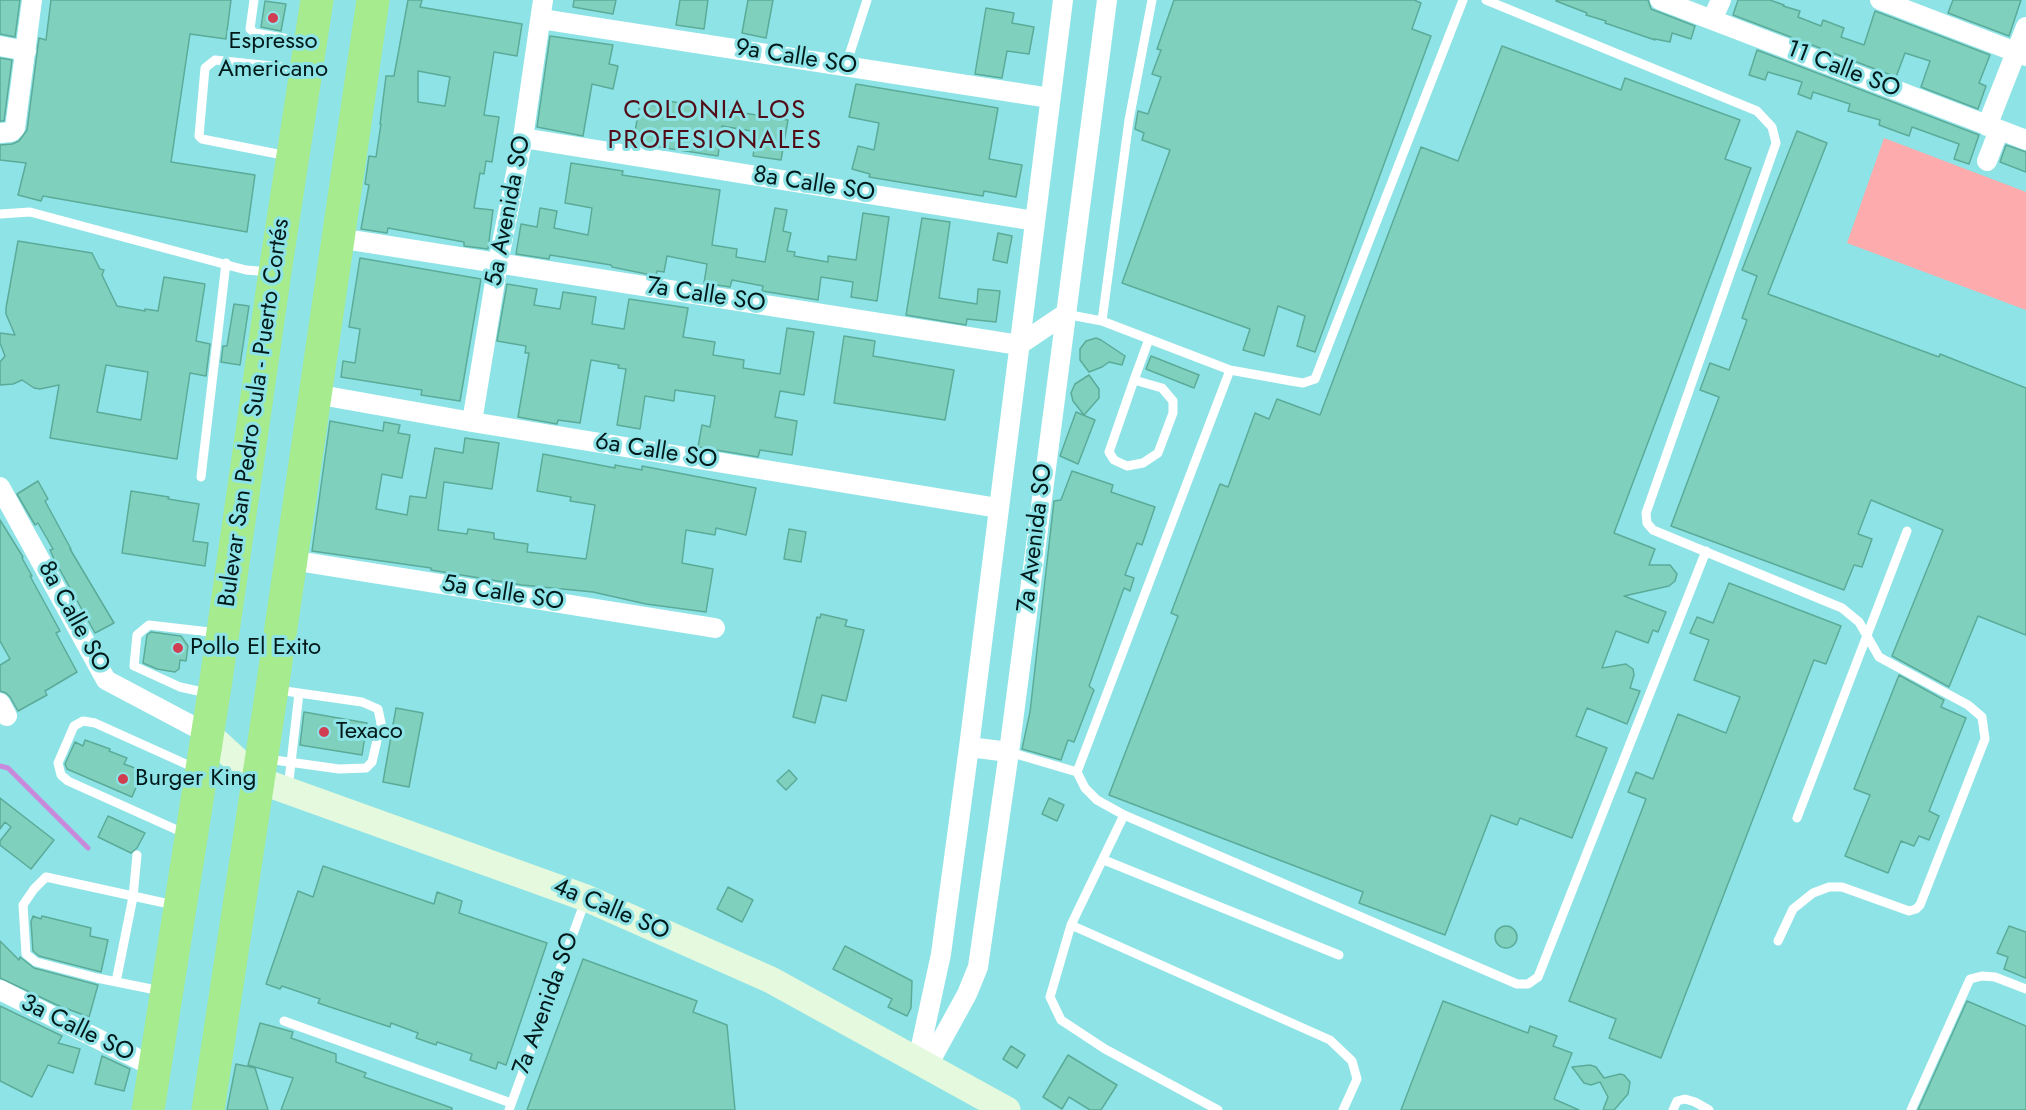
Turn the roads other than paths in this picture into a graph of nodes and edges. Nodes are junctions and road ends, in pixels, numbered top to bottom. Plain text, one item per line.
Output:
1 (32, 0) edge
2 (254, 0) edge
3 (317, 0) edge
4 (373, 0) edge
5 (867, 0) edge
6 (1063, 0) edge
7 (1107, 0) edge
8 (1152, 0) edge
9 (1463, 0) edge
10 (1486, 0) edge
11 (1660, 0) edge
12 (1720, 0) edge
13 (1880, 0) edge
14 (542, 10) edge
15 (1712, 20) junction
16 (2026, 27) edge
17 (0, 46) edge
18 (26, 51) junction
19 (2021, 54) edge
20 (309, 56) junction
21 (846, 65) junction
22 (1050, 98) junction
23 (1993, 128) junction
24 (0, 133) edge
25 (523, 138) junction
26 (2026, 140) edge
27 (294, 157) junction
28 (1988, 161) dead end
29 (0, 214) edge
30 (1035, 220) junction
31 (338, 238) junction
32 (226, 263) junction
33 (498, 263) junction
34 (275, 272) junction
35 (1065, 314) junction
36 (1102, 321) junction
37 (1149, 339) junction
38 (1019, 345) junction
39 (1230, 370) junction
40 (1134, 380) junction
41 (315, 394) junction
42 (472, 422) junction
43 (201, 477) dead end
44 (1, 492) edge
45 (998, 508) junction
46 (1907, 531) dead end
47 (1706, 551) junction
48 (291, 560) junction
49 (715, 628) dead end
50 (223, 633) junction
51 (1867, 637) junction
52 (286, 691) junction
53 (214, 695) junction
54 (208, 734) junction
55 (969, 747) junction
56 (1009, 752) junction
57 (202, 772) junction
58 (274, 772) junction
59 (1077, 772) junction
60 (1124, 815) junction
61 (1797, 818) dead end
62 (192, 836) junction
63 (137, 855) dead end
64 (1104, 860) junction
65 (133, 897) junction
66 (586, 898) junction
67 (180, 907) junction
68 (1071, 925) junction
69 (1778, 941) dead end
70 (1339, 955) dead end
71 (116, 982) junction
72 (2026, 989) edge
73 (0, 990) edge
74 (166, 992) junction
75 (284, 1021) dead end
76 (923, 1063) junction
77 (154, 1067) junction
78 (510, 1106) edge
79 (148, 1110) edge
80 (208, 1110) edge
81 (1007, 1110) edge
82 (1218, 1110) edge
83 (1343, 1110) edge
84 (1673, 1110) edge
85 (1709, 1110) edge
86 (1911, 1110) edge

1 - 18 street
2 - 20 lane
3 - 20 highway, Bulevar San Pedro Sula - Puerto Cortés
4 - 31 highway
5 - 21 lane
6 - 22 street, 7a Avenida SO
7 - 35 street, 7a Avenida SO
8 - 36 lane
9 - 39 lane
10 - 47 lane
11 - 15 street, 11 Calle SO
12 - 15 street
13 - 19 street
14 - 21 street, 9a Calle SO
14 - 25 street, 5a Avenida SO
15 - 23 street, 11 Calle SO
16 - 19 street
17 - 18 street
18 - 24 street
19 - 23 street
20 - 27 highway, Bulevar San Pedro Sula - Puerto Cortés
20 - 27 lane
21 - 22 street, 9a Calle SO
22 - 30 street, 7a Avenida SO
23 - 26 street, 11 Calle SO
23 - 28 street
25 - 30 street, 8a Calle SO
25 - 33 street, 5a Avenida SO
27 - 34 highway, Bulevar San Pedro Sula - Puerto Cortés
29 - 32 lane
30 - 38 street, 7a Avenida SO
31 - 33 street, 7a Calle SO
31 - 41 highway
32 - 34 lane
32 - 43 lane
33 - 38 street, 7a Calle SO
33 - 42 street, 5a Avenida SO
34 - 50 highway, Bulevar San Pedro Sula - Puerto Cortés
35 - 36 lane
35 - 38 street
35 - 56 street, 7a Avenida SO
36 - 37 lane
37 - 39 lane
37 - 40 lane
38 - 45 street, 7a Avenida SO
39 - 59 lane
40 - 40 lane
41 - 42 street, 6a Calle SO
41 - 48 highway
42 - 45 street, 6a Calle SO
44 - 54 street, 8a Calle SO
45 - 55 street, 7a Avenida SO
46 - 51 lane
47 - 51 lane
47 - 60 lane
48 - 49 street, 5a Calle SO
48 - 52 highway
50 - 53 highway, Bulevar San Pedro Sula - Puerto Cortés
50 - 53 lane
51 - 61 lane
51 - 69 lane
52 - 58 highway
52 - 58 lane
53 - 54 highway, Bulevar San Pedro Sula - Puerto Cortés
54 - 57 highway, Bulevar San Pedro Sula - Puerto Cortés
54 - 58 street, 4a Calle SO
55 - 56 street
55 - 76 street, 7a Avenida SO
56 - 59 lane
56 - 76 street, 7a Avenida SO
57 - 62 highway, Bulevar San Pedro Sula - Puerto Cortés
57 - 62 lane
58 - 66 street, 4a Calle SO
58 - 80 highway
59 - 60 lane
60 - 64 lane
62 - 67 highway, Bulevar San Pedro Sula - Puerto Cortés
63 - 65 lane
64 - 68 lane
64 - 70 lane
65 - 67 lane
65 - 71 lane
65 - 71 lane
66 - 76 street, 4a Calle SO
66 - 78 lane, 7a Avenida SO
67 - 74 highway, Bulevar San Pedro Sula - Puerto Cortés
68 - 82 lane
68 - 83 lane
71 - 74 lane
72 - 86 lane
73 - 77 street, 3a Calle SO
74 - 77 highway, Bulevar San Pedro Sula - Puerto Cortés
75 - 78 lane
76 - 81 street, 4a Calle SO
77 - 79 highway, Bulevar San Pedro Sula - Puerto Cortés
84 - 85 lane

